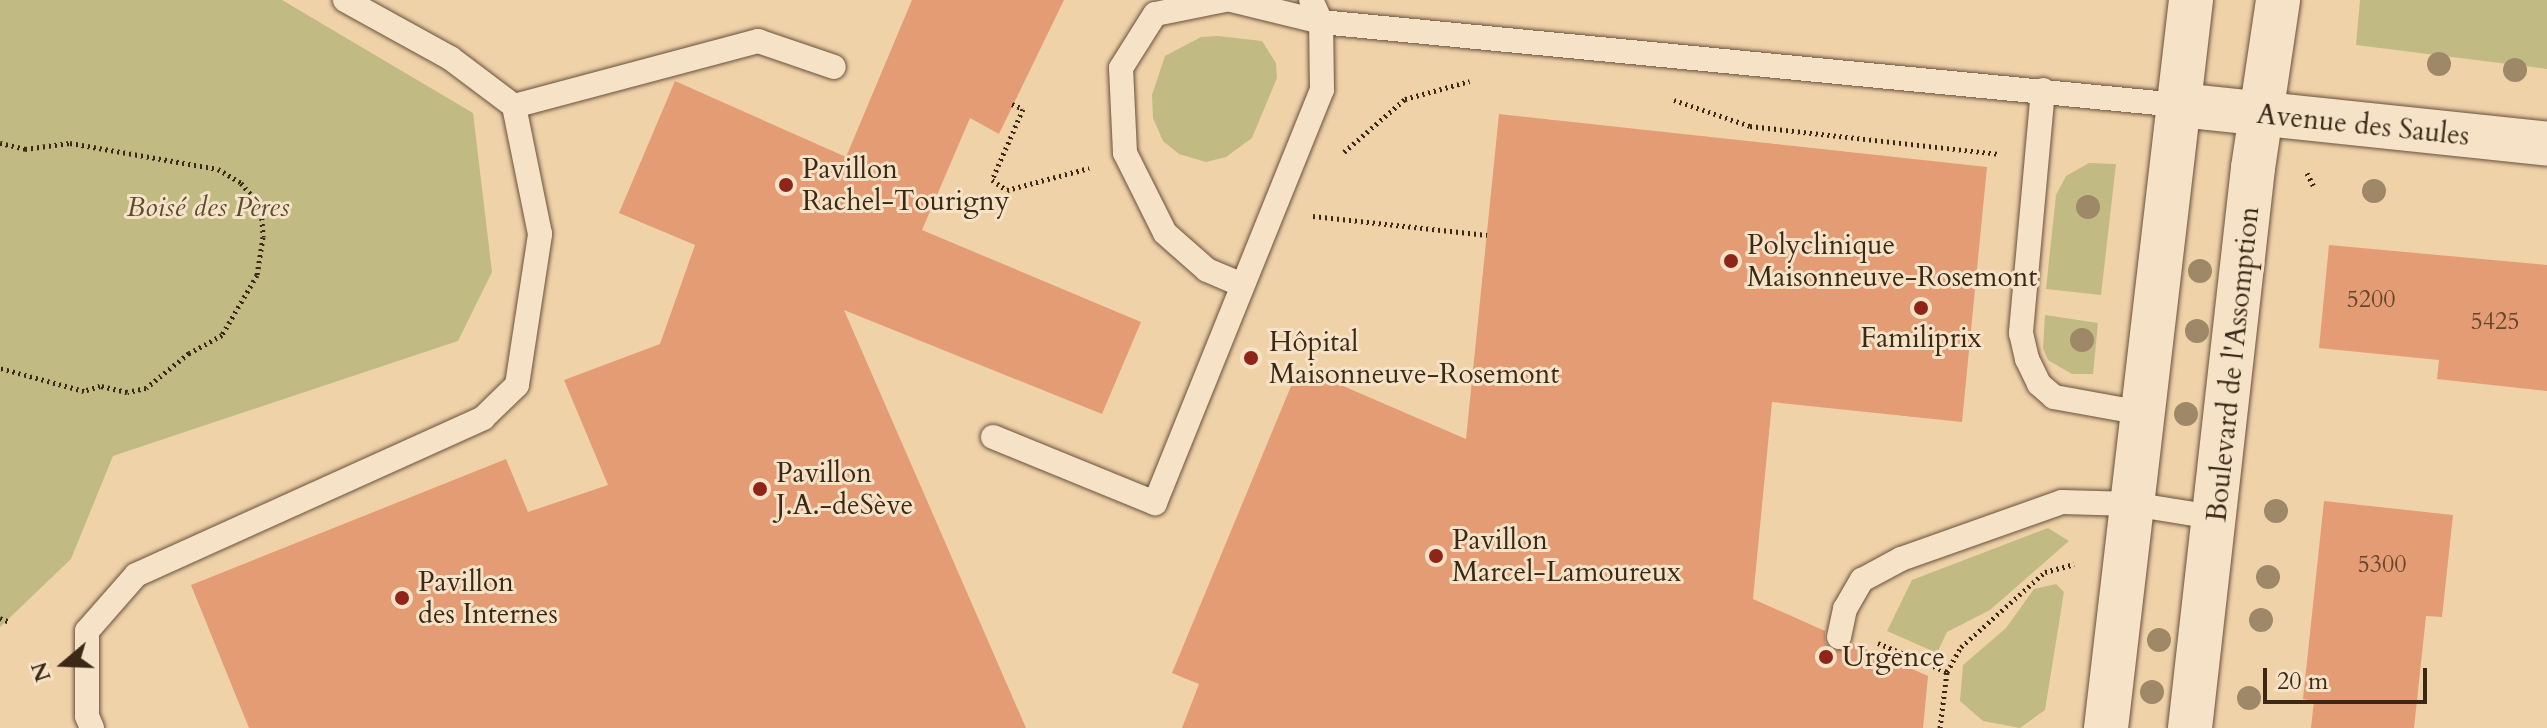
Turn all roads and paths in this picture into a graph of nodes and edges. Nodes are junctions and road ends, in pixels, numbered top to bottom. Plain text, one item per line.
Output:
1 (345, 0) edge
2 (1225, 0) edge
3 (1231, 0) edge
4 (2191, 0) edge
5 (2278, 0) edge
6 (1316, 11) edge
7 (834, 67) dead end
8 (1482, 78) dead end
9 (2043, 90) junction
10 (1665, 97) dead end
11 (1012, 104) dead end
12 (2179, 105) junction
13 (514, 106) junction
14 (2262, 114) junction
15 (0, 143) edge
16 (2547, 144) edge
17 (1091, 154) dead end
18 (2008, 155) dead end
19 (1336, 162) dead end
20 (2307, 173) dead end
21 (2314, 187) dead end
22 (1313, 205) dead end
23 (1487, 235) dead end
24 (1242, 285) junction
25 (0, 368) edge
26 (2142, 413) junction
27 (993, 437) dead end
28 (2132, 504) junction
29 (2218, 518) junction
30 (2083, 562) dead end
31 (0, 618) edge
32 (10, 622) dead end
33 (1840, 632) joint
34 (1947, 672) junction
35 (92, 728) edge
36 (1940, 728) edge
37 (2106, 728) edge
38 (2190, 728) edge

1 - 13 lane
2 - 24 lane
3 - 6 lane
4 - 12 street
5 - 14 street, Boulevard de l'Assomption
6 - 9 lane
6 - 24 lane
7 - 13 lane
8 - 19 path
9 - 12 lane
9 - 26 lane
10 - 18 path
11 - 17 path
12 - 14 street, Avenue des Saules
12 - 26 street
13 - 35 lane
14 - 16 street, Avenue des Saules
14 - 29 street, Boulevard de l'Assomption
15 - 25 path
20 - 21 path
22 - 23 path
24 - 27 lane
26 - 28 street
28 - 29 lane
28 - 33 lane
28 - 37 street
29 - 38 street, Boulevard de l'Assomption
30 - 34 path
31 - 32 path
33 - 34 path
34 - 36 path

